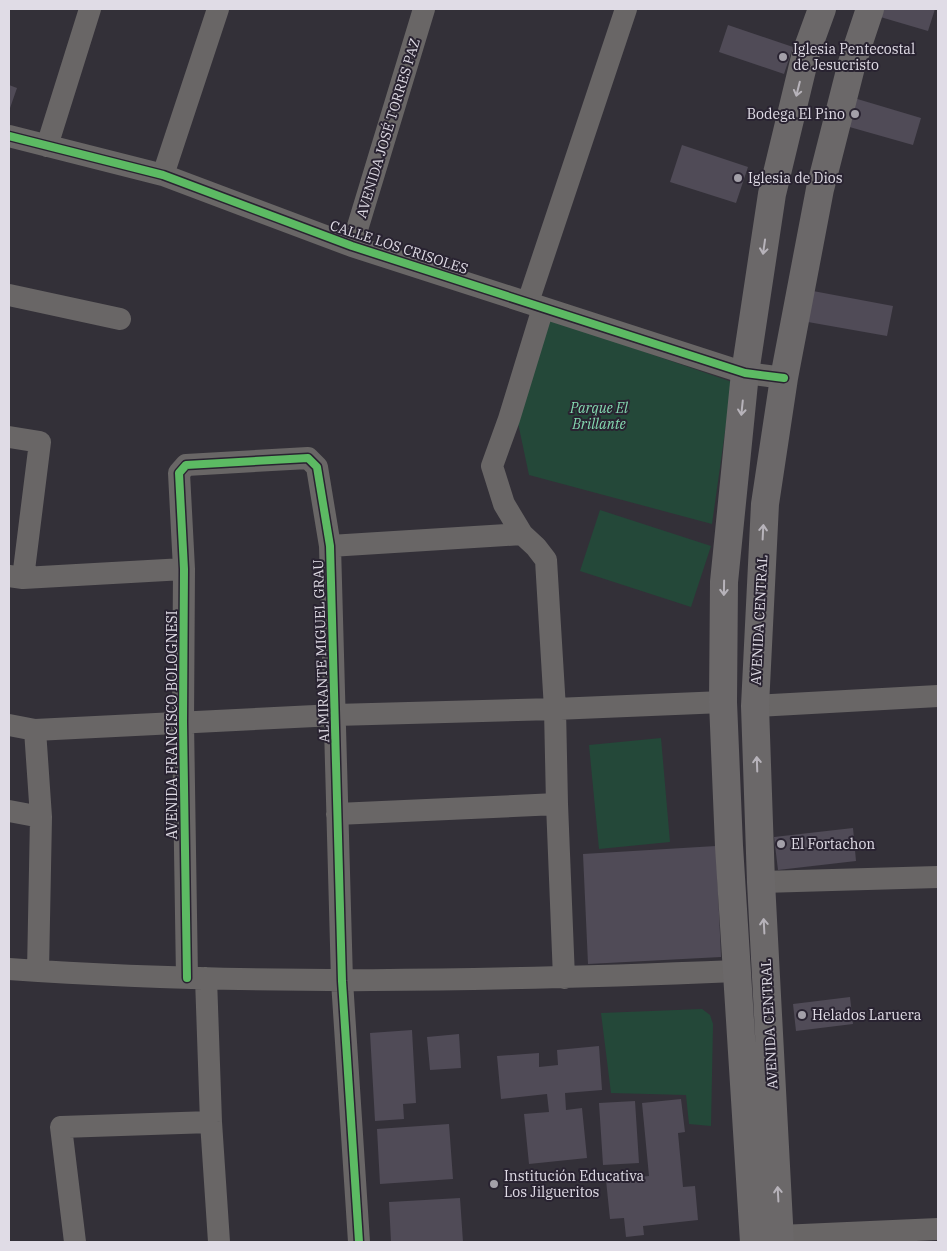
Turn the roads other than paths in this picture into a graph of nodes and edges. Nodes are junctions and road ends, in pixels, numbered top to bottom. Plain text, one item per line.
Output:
1 (90, 9) edge
2 (218, 9) edge
3 (424, 9) edge
4 (626, 9) edge
5 (822, 9) edge
6 (870, 9) edge
7 (9, 136) edge
8 (47, 146) junction
9 (163, 176) junction
10 (352, 246) junction
11 (9, 295) edge
12 (536, 305) junction
13 (120, 318) dead end
14 (745, 373) junction
15 (784, 378) junction
16 (9, 437) edge
17 (179, 473) joint
18 (522, 534) junction
19 (330, 546) junction
20 (184, 569) junction
21 (16, 577) edge
22 (938, 696) edge
23 (723, 702) junction
24 (755, 706) junction
25 (555, 709) junction
26 (335, 715) junction
27 (183, 722) junction
28 (9, 726) edge
29 (35, 730) junction
30 (557, 804) junction
31 (9, 811) edge
32 (337, 814) junction
33 (40, 817) junction
34 (938, 877) edge
35 (762, 882) junction
36 (9, 969) edge
37 (736, 970) junction
38 (38, 971) junction
39 (197, 978) junction
40 (564, 978) junction
41 (342, 981) junction
42 (211, 1122) junction
43 (938, 1229) edge
44 (780, 1239) edge
45 (75, 1242) edge
46 (219, 1242) edge
47 (359, 1242) edge
48 (754, 1242) edge

1 - 8 street
2 - 9 street
3 - 10 street, AVENIDA JOSÉ TORRES PAZ
4 - 12 street
5 -> 14 main road, AVENIDA CENTRAL
6 - 15 main road, AVENIDA CENTRAL
7 - 8 street, CALLE LOS CRISOLES
8 - 9 street, CALLE LOS CRISOLES
9 - 10 street, CALLE LOS CRISOLES
10 - 12 street, CALLE LOS CRISOLES
11 - 13 street
12 - 14 street, CALLE LOS CRISOLES
12 - 18 street
14 - 15 street, CALLE LOS CRISOLES
14 -> 23 main road, AVENIDA CENTRAL
24 -> 15 main road, AVENIDA CENTRAL
16 - 21 street
17 - 19 street, ALMIRANTE MIGUEL GRAU
17 - 20 street, AVENIDA FRANCISCO BOLOGNESI
18 - 19 street
18 - 25 street
19 - 26 street, ALMIRANTE MIGUEL GRAU
20 - 21 street
20 - 27 street, AVENIDA FRANCISCO BOLOGNESI
22 - 24 street
23 - 25 street
23 - 37 main road, AVENIDA CENTRAL
35 -> 24 main road, AVENIDA CENTRAL
25 - 26 street
25 - 30 street
26 - 27 street
26 - 32 street, ALMIRANTE MIGUEL GRAU
27 - 29 street
27 - 39 street, AVENIDA FRANCISCO BOLOGNESI
28 - 29 street
29 - 33 street
30 - 32 street
30 - 40 street
31 - 33 street
32 - 41 street, ALMIRANTE MIGUEL GRAU
33 - 38 street
34 - 35 street
44 -> 35 main road, AVENIDA CENTRAL
36 - 38 street
37 - 40 street
37 - 48 main road, AVENIDA CENTRAL
38 - 39 street
39 - 41 street
39 - 42 street, AVENIDA FRANCISCO BOLOGNESI
40 - 41 street
41 - 47 street, ALMIRANTE MIGUEL GRAU
42 - 45 street
42 - 46 street, AVENIDA FRANCISCO BOLOGNESI
43 - 44 street

